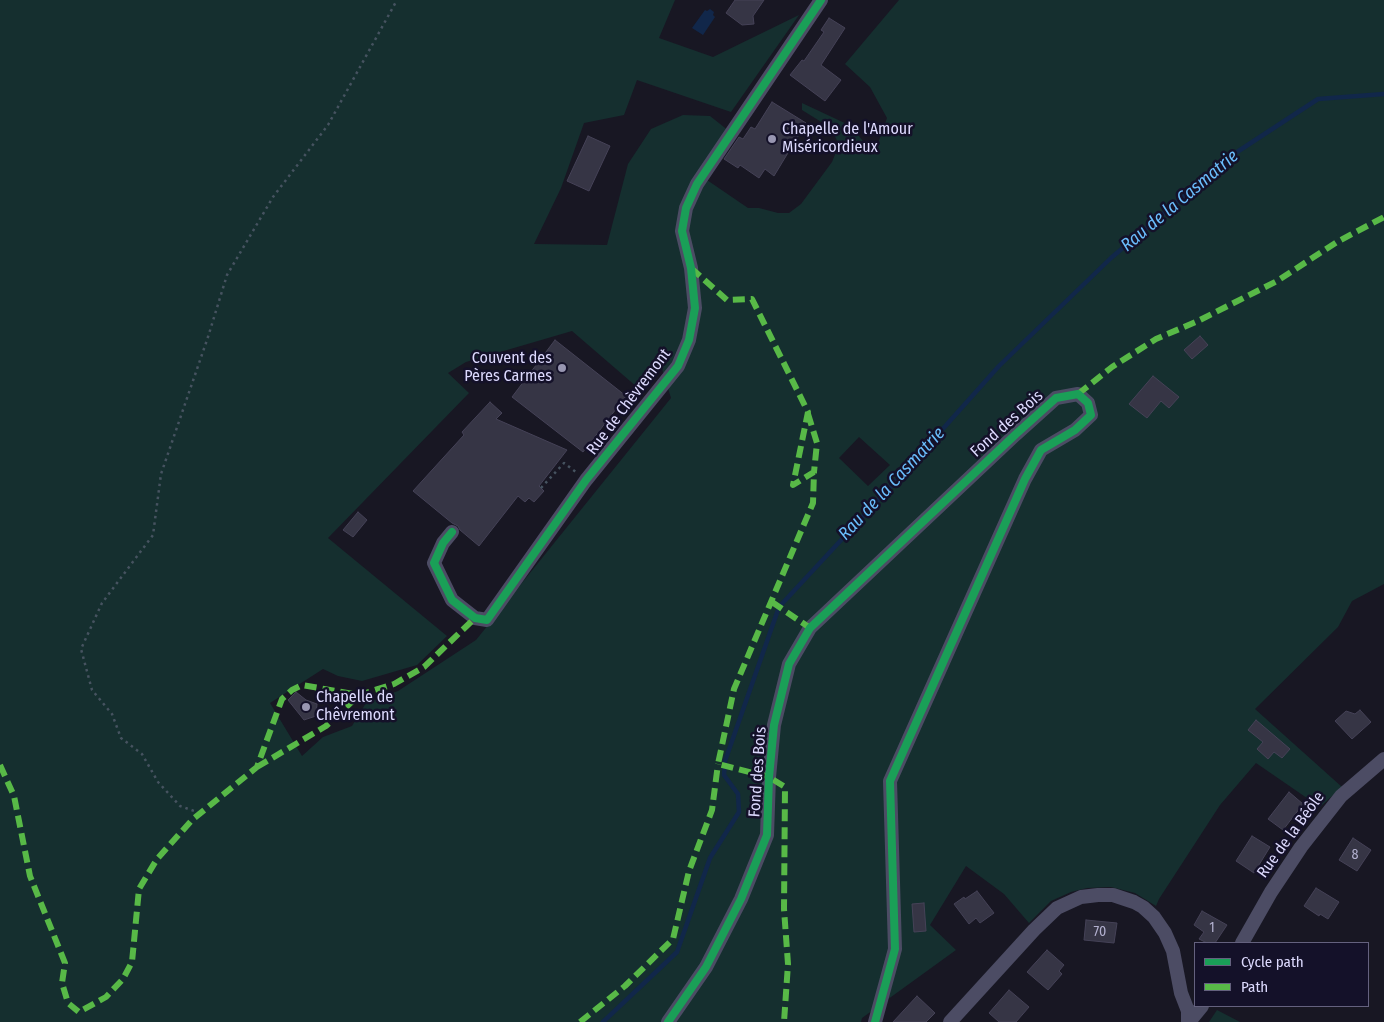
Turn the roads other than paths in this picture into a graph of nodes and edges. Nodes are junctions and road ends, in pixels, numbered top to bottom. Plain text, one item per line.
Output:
1 (821, 0) edge
2 (452, 532) dead end
3 (1384, 758) edge
4 (1243, 942) edge
5 (1201, 1007) edge
6 (668, 1022) edge
7 (875, 1022) edge
8 (950, 1022) edge
9 (1189, 1022) edge

1 - 2 street, Rue de Chèvremont
3 - 4 street, Rue de la Béôle
5 - 9 street
6 - 7 street, Fond des Bois
8 - 9 street

